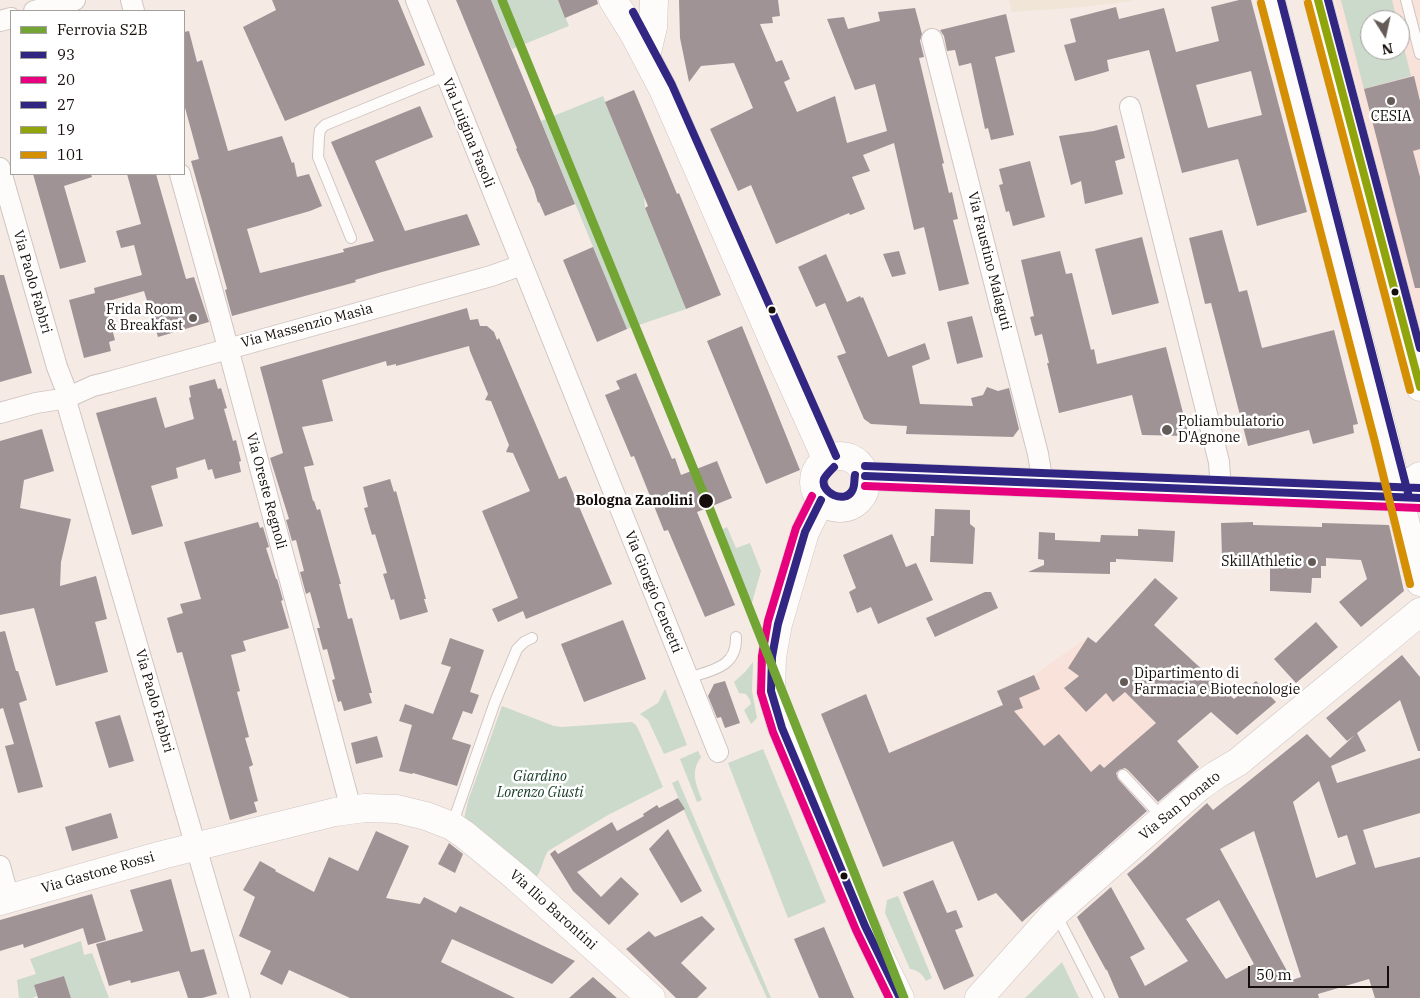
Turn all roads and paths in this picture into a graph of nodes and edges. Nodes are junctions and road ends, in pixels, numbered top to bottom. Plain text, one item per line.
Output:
1 (75, 0) edge
2 (416, 0) edge
3 (654, 0) edge
4 (1271, 0) edge
5 (1318, 0) edge
6 (1406, 0) edge
7 (626, 6) edge
8 (38, 10) edge
9 (932, 39) dead end
10 (1420, 54) edge
11 (646, 56) junction
12 (446, 76) junction
13 (1130, 106) dead end
14 (0, 168) edge
15 (180, 175) edge
16 (351, 238) dead end
17 (522, 265) junction
18 (227, 348) junction
19 (1420, 387) edge
20 (60, 392) junction
21 (0, 413) edge
22 (827, 460) junction
23 (865, 476) junction
24 (1420, 476) edge
25 (1043, 484) junction
26 (1221, 491) junction
27 (1410, 498) edge
28 (821, 500) junction
29 (1420, 582) edge
30 (1420, 612) edge
31 (736, 637) dead end
32 (532, 638) dead end
33 (688, 678) junction
34 (718, 752) dead end
35 (1123, 775) dead end
36 (351, 809) junction
37 (1163, 818) junction
38 (452, 826) junction
39 (196, 847) junction
40 (0, 866) edge
41 (4, 900) edge
42 (1055, 913) junction
43 (865, 926) junction
44 (240, 998) edge
45 (652, 998) edge
46 (880, 998) edge
47 (900, 998) edge
48 (979, 998) edge
49 (1099, 998) edge

1 - 8 street
2 - 12 street, Via Luigina Fasoli
3 - 11 main road
4 - 27 main road
5 - 19 main road
6 - 10 lane
7 - 11 main road
9 - 25 street, Via Faustino Malaguti
11 - 22 main road
12 - 16 lane
12 - 17 street, Via Luigina Fasoli
13 - 26 street
14 - 20 street, Via Paolo Fabbri
15 - 18 street, Via Oreste Regnoli
17 - 18 street, Via Massenzio Masìa
17 - 33 street, Via Giorgio Cencetti
18 - 20 street, Via Massenzio Masìa
18 - 36 street, Via Oreste Regnoli
20 - 21 street, Via Massenzio Masìa
20 - 39 street, Via Paolo Fabbri
22 - 23 main road
22 - 28 main road
23 - 25 main road
23 - 28 main road
24 - 27 main road
25 - 26 main road
26 - 27 main road
27 - 29 main road
28 - 43 main road
30 - 37 main road, Via San Donato
31 - 33 lane
32 - 38 lane
33 - 34 street, Via Giorgio Cencetti
35 - 37 lane
36 - 38 main road, Via Ilio Barontini
36 - 39 main road, Via Ilio Barontini
37 - 42 main road, Via San Donato
38 - 45 main road, Via Ilio Barontini
39 - 41 main road, Via Gastone Rossi
39 - 44 street, Via Paolo Fabbri
40 - 41 street
42 - 48 main road, Via San Donato
42 - 49 lane
43 - 46 main road
43 - 47 main road

